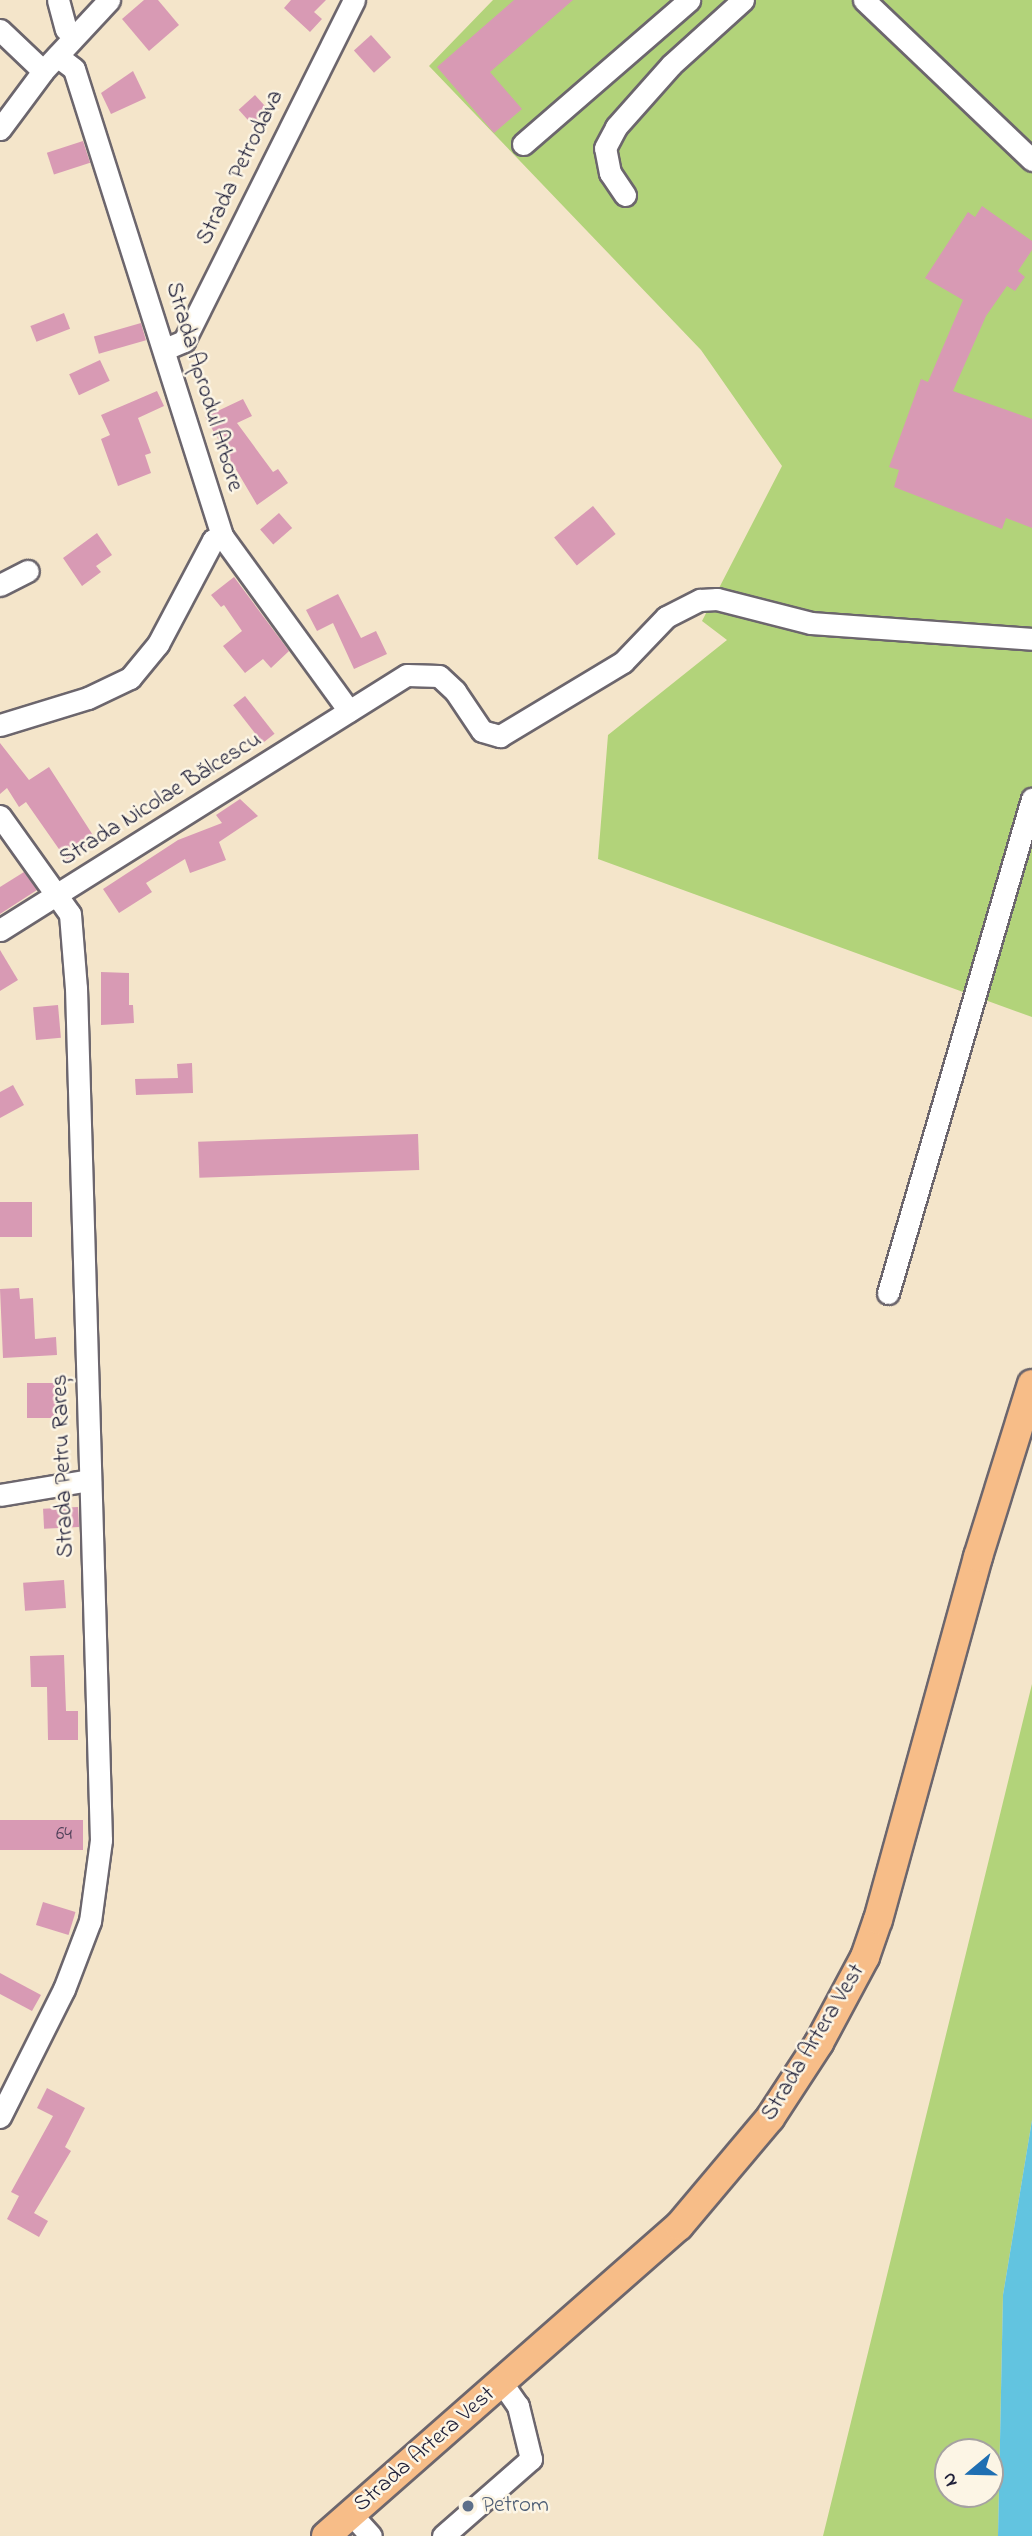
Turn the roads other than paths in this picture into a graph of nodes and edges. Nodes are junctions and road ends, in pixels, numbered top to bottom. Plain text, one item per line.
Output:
1 (58, 0) edge
2 (109, 0) edge
3 (354, 0) edge
4 (689, 0) edge
5 (743, 0) edge
6 (864, 0) edge
7 (0, 30) edge
8 (74, 36) junction
9 (50, 64) junction
10 (0, 130) edge
11 (523, 144) dead end
12 (1032, 160) edge
13 (625, 195) dead end
14 (165, 349) junction
15 (222, 536) junction
16 (28, 571) dead end
17 (0, 585) edge
18 (1032, 639) edge
19 (349, 710) junction
20 (0, 725) edge
21 (1032, 799) edge
22 (0, 816) edge
23 (57, 896) junction
24 (0, 930) edge
25 (888, 1293) dead end
26 (1032, 1384) edge
27 (90, 1480) junction
28 (0, 1495) edge
29 (0, 2117) edge
30 (502, 2383) junction
31 (352, 2515) junction
32 (326, 2536) edge
33 (371, 2536) edge
34 (443, 2536) edge

1 - 8 street
2 - 8 street
3 - 14 street, Strada Petrodava
4 - 11 street
5 - 13 street
6 - 12 street
7 - 9 street, Strada Aprodul Arbore
8 - 9 street
9 - 10 street
9 - 14 street, Strada Aprodul Arbore
14 - 15 street, Strada Aprodul Arbore
15 - 19 street, Strada Aprodul Arbore
15 - 20 street
16 - 17 street
18 - 19 street, Strada Nicolae Bălcescu
19 - 23 street, Strada Nicolae Bălcescu
21 - 25 street
22 - 23 street, Strada Petru Rareș
23 - 24 street, Strada Nicolae Bălcescu
23 - 27 street, Strada Petru Rareș
26 - 30 main road, Strada Artera Vest
27 - 28 street
27 - 29 street, Strada Petru Rareș
30 - 31 main road, Strada Artera Vest
30 - 34 street
31 - 32 main road, Strada Artera Vest
31 - 33 street

